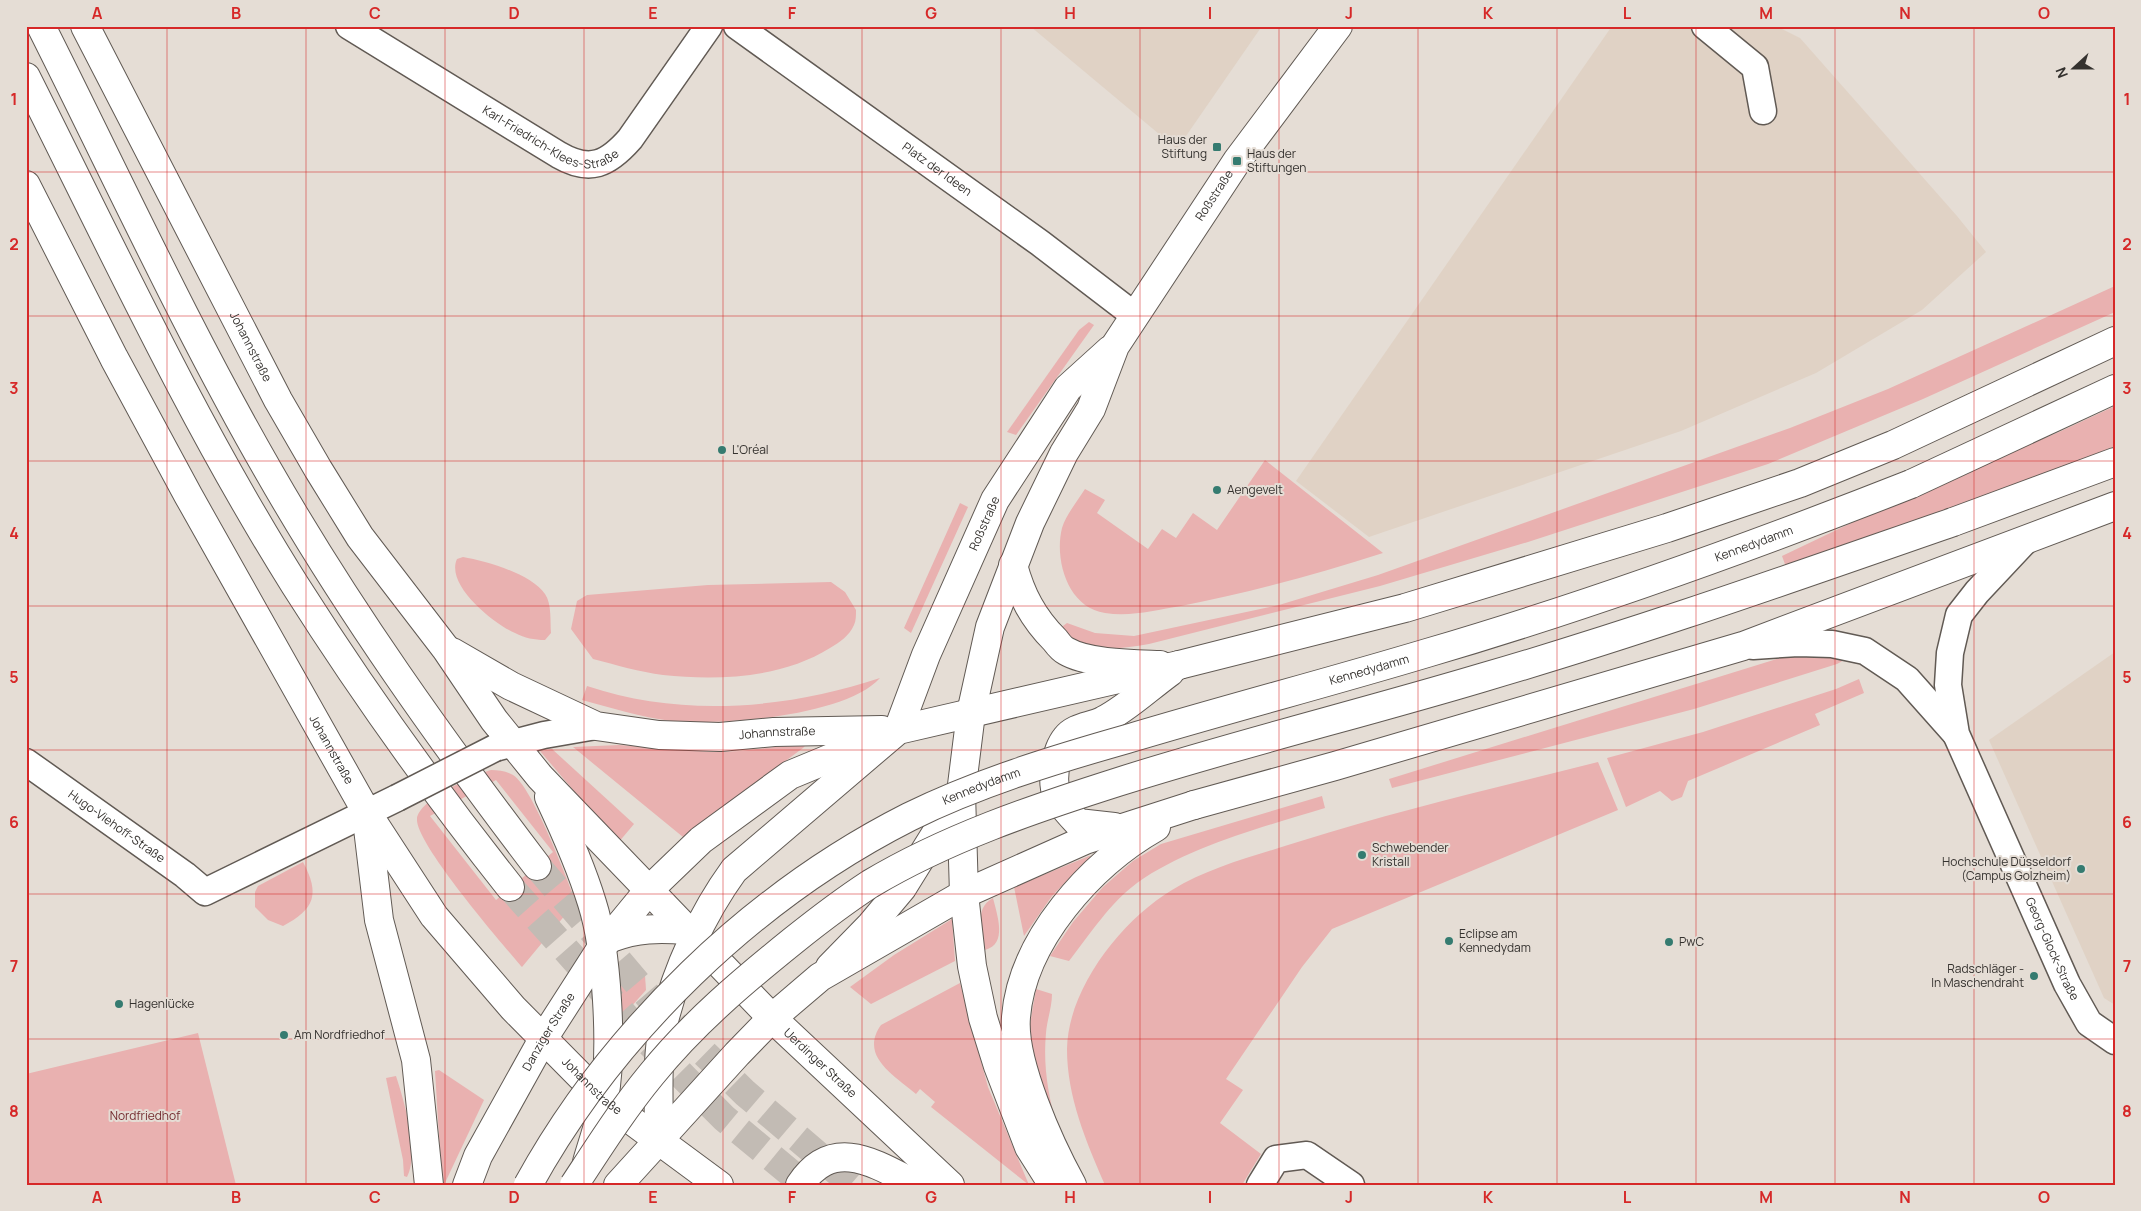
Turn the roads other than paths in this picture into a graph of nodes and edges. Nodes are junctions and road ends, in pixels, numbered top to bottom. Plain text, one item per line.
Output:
1 (41, 26) edge
2 (85, 26) edge
3 (349, 26) edge
4 (710, 26) edge
5 (737, 26) edge
6 (1338, 26) edge
7 (1705, 26) edge
8 (26, 77) edge
9 (1763, 111) dead end
10 (27, 190) edge
11 (1134, 315) junction
12 (2114, 341) edge
13 (1115, 346) junction
14 (2115, 389) edge
15 (2115, 462) edge
16 (2115, 506) edge
17 (2024, 542) junction
18 (1013, 565) junction
19 (1743, 646) junction
20 (446, 649) junction
21 (1179, 665) junction
22 (971, 713) junction
23 (596, 726) junction
24 (898, 730) junction
25 (1956, 734) junction
26 (504, 746) junction
27 (26, 762) edge
28 (540, 778) junction
29 (961, 793) junction
30 (1194, 805) junction
31 (367, 813) junction
32 (1124, 828) junction
33 (537, 866) tunnel mouth
34 (510, 887) tunnel mouth
35 (649, 890) junction
36 (205, 892) joint
37 (964, 894) junction
38 (690, 934) junction
39 (606, 943) junction
40 (820, 977) junction
41 (772, 1018) junction
42 (543, 1039) junction
43 (2115, 1041) edge
44 (604, 1100) junction
45 (658, 1139) junction
46 (428, 1185) edge
47 (467, 1185) edge
48 (528, 1185) edge
49 (574, 1185) edge
50 (581, 1185) edge
51 (618, 1185) edge
52 (719, 1185) edge
53 (800, 1185) edge
54 (917, 1185) edge
55 (950, 1185) edge
56 (1053, 1185) edge
57 (1072, 1185) edge
58 (1260, 1185) edge
59 (1351, 1185) edge

1 - 33 main road
2 - 20 main road, Johannstraße
3 - 4 street, Karl-Friedrich-Klees-Straße
5 - 11 street, Platz der Ideen
6 - 11 main road, Roßstraße
7 - 9 street
8 - 34 main road
10 - 31 main road, Johannstraße
11 - 13 main road, Roßstraße
12 - 21 main road
13 - 18 main road, Roßstraße
13 - 24 main road, Roßstraße
14 - 48 main road, Kennedydamm, bridge
15 - 49 main road, bridge
16 - 17 main road
17 - 19 main road
17 - 25 street, Georg-Glock-Straße
18 - 21 main road
18 - 22 main road, Roßstraße
19 - 25 street, Georg-Glock-Straße
19 - 30 main road
20 - 23 main road, Johannstraße
20 - 26 main road, Johannstraße
21 - 22 main road
21 - 32 main road
22 - 24 main road
22 - 29 main road, Roßstraße
23 - 24 main road, Johannstraße
23 - 26 street, Johannstraße
24 - 35 main road
24 - 38 main road
25 - 43 street, Georg-Glock-Straße
26 - 28 main road, Johannstraße
26 - 31 street, Johannstraße, bridge
27 - 36 street, Hugo-Viehoff-Straße
28 - 35 main road, Johannstraße
28 - 39 main road, Johannstraße
29 - 37 main road, Roßstraße
29 - 40 main road
30 - 32 main road
30 - 57 main road
31 - 36 street, Johannstraße
31 - 42 main road, Johannstraße
31 - 46 main road, Johannstraße
32 - 37 main road
35 - 38 main road, Johannstraße
35 - 39 main road, Danziger Straße
37 - 40 main road
37 - 56 main road
38 - 39 main road
38 - 41 main road, Uerdinger Straße
38 - 45 main road
39 - 42 main road, Danziger Straße
39 - 44 main road, Johannstraße
40 - 41 main road
41 - 45 main road
41 - 55 main road, Uerdinger Straße
42 - 44 main road, Johannstraße
42 - 47 main road, Danziger Straße
44 - 45 main road, Johannstraße
44 - 50 main road, Johannstraße
45 - 51 main road
45 - 52 main road
53 - 54 main road
58 - 59 street

